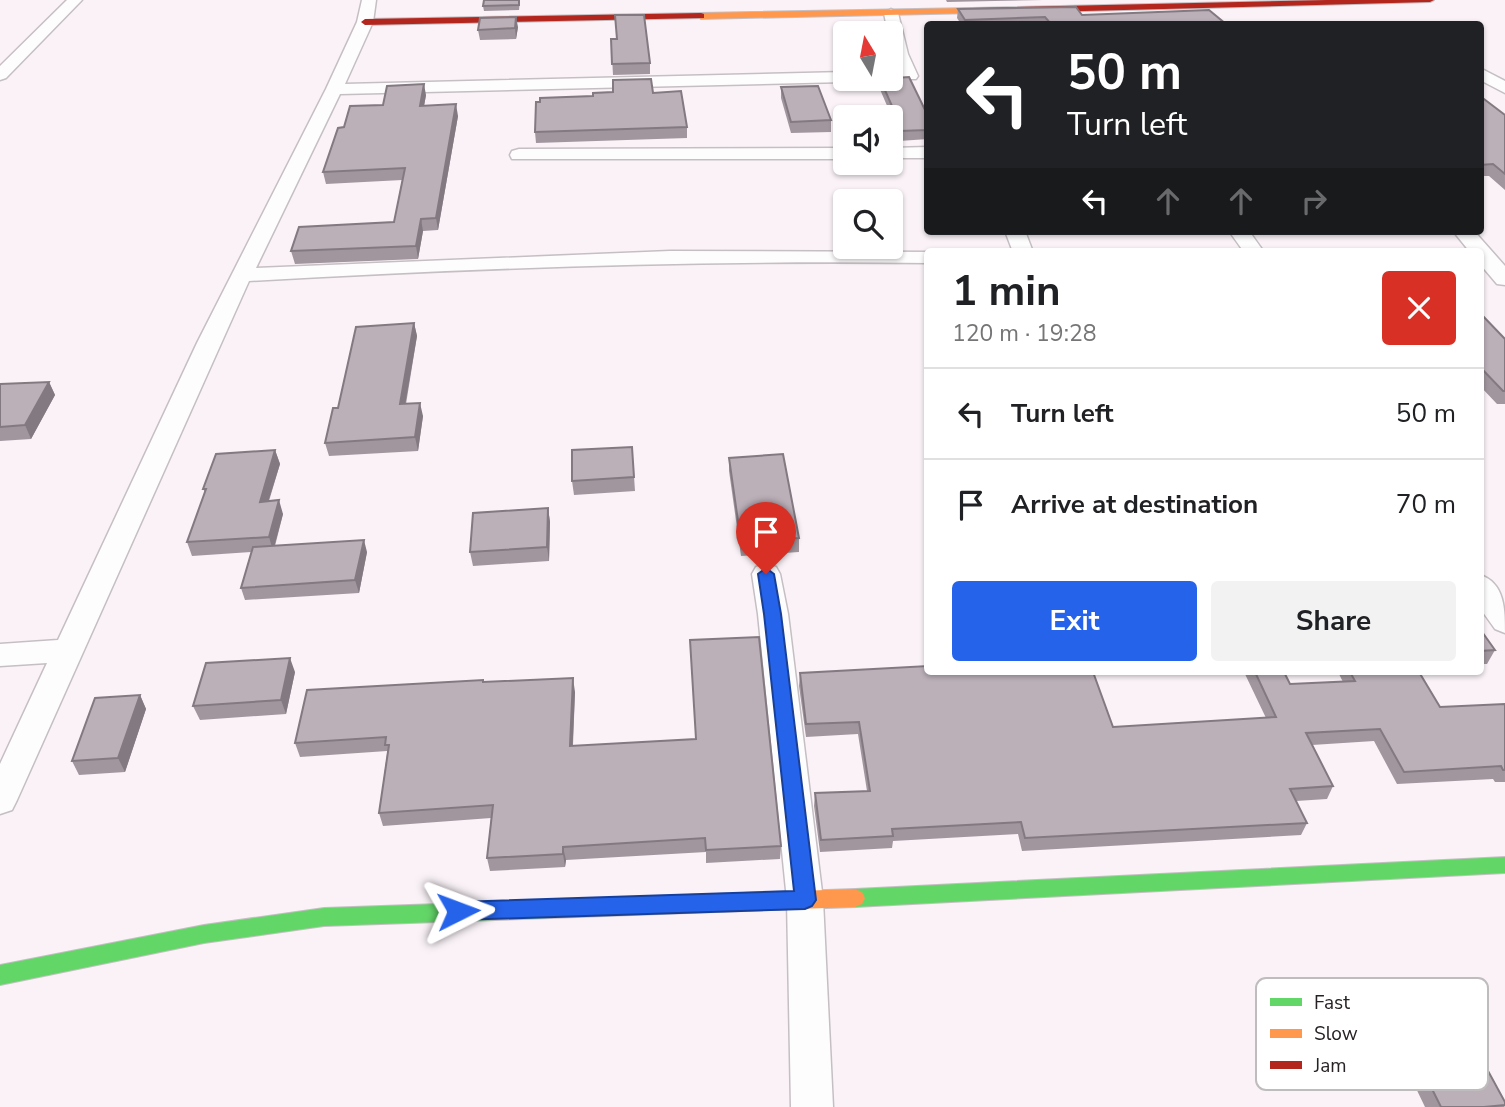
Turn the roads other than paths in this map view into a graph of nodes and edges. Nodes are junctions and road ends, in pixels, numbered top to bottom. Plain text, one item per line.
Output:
1 (0, 0) edge
2 (11, 0) edge
3 (75, 0) edge
4 (1430, 0) edge
5 (1366, 1) edge
6 (1263, 2) edge
7 (367, 11) edge
8 (891, 13) junction
9 (1485, 66) edge
10 (0, 75) edge
11 (924, 75) edge
12 (903, 76) edge
13 (910, 76) junction
14 (833, 78) edge
15 (1505, 88) edge
16 (334, 89) junction
17 (924, 152) edge
18 (903, 153) edge
19 (833, 154) edge
20 (519, 156) dead end
21 (1484, 255) edge
22 (924, 257) edge
23 (242, 275) junction
24 (1505, 279) edge
25 (766, 574) dead end
26 (1484, 591) edge
27 (1505, 622) edge
28 (69, 650) junction
29 (0, 655) edge
30 (0, 800) edge
31 (1505, 865) edge
32 (805, 900) junction
33 (0, 975) edge
34 (812, 1107) edge

1 - 2 street
3 - 10 street
4 - 5 street
5 - 6 street
6 - 8 street
7 - 8 street
7 - 16 street
8 - 13 street
9 - 15 street
11 - 13 street
12 - 13 street
14 - 16 street
16 - 23 street
17 - 18 street
19 - 20 street
21 - 24 street
22 - 23 street
23 - 28 street
25 - 32 street
26 - 27 street
28 - 29 street
28 - 30 street
31 - 32 street
32 - 33 street
32 - 34 street

